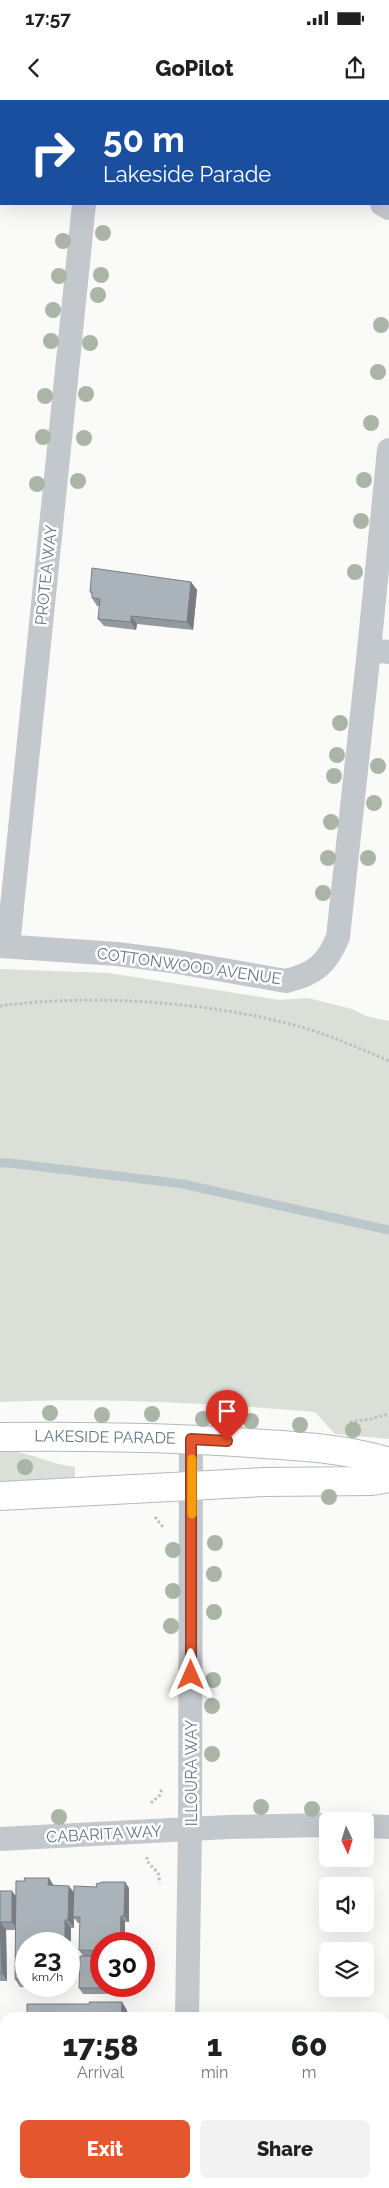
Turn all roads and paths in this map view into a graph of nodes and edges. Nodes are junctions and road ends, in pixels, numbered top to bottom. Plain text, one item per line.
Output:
1 (84, 205) edge
2 (389, 450) edge
3 (379, 651) edge
4 (4, 946) edge
5 (0, 1006) edge
6 (389, 1061) edge
7 (0, 1436) edge
8 (191, 1439) junction
9 (389, 1462) edge
10 (389, 1478) edge
11 (192, 1487) junction
12 (0, 1496) edge
13 (152, 1516) dead end
14 (164, 1528) dead end
15 (162, 1779) dead end
16 (146, 1806) dead end
17 (319, 1825) edge
18 (374, 1827) edge
19 (389, 1828) edge
20 (190, 1830) junction
21 (0, 1839) edge
22 (147, 1862) dead end
23 (160, 1892) dead end
24 (187, 2012) edge

1 - 4 street, PROTEA WAY
2 - 3 street, COTTONWOOD AVENUE
3 - 4 street, COTTONWOOD AVENUE
5 - 6 path
7 - 8 street, LAKESIDE PARADE
8 - 9 street, LAKESIDE PARADE
8 - 11 street, ILLOURA WAY
10 - 11 street
11 - 12 street
11 - 20 street, ILLOURA WAY
13 - 14 path
15 - 16 path
17 - 20 street, CABARITA WAY
18 - 19 street
20 - 21 street, CABARITA WAY
20 - 24 street, ILLOURA WAY
22 - 23 path

